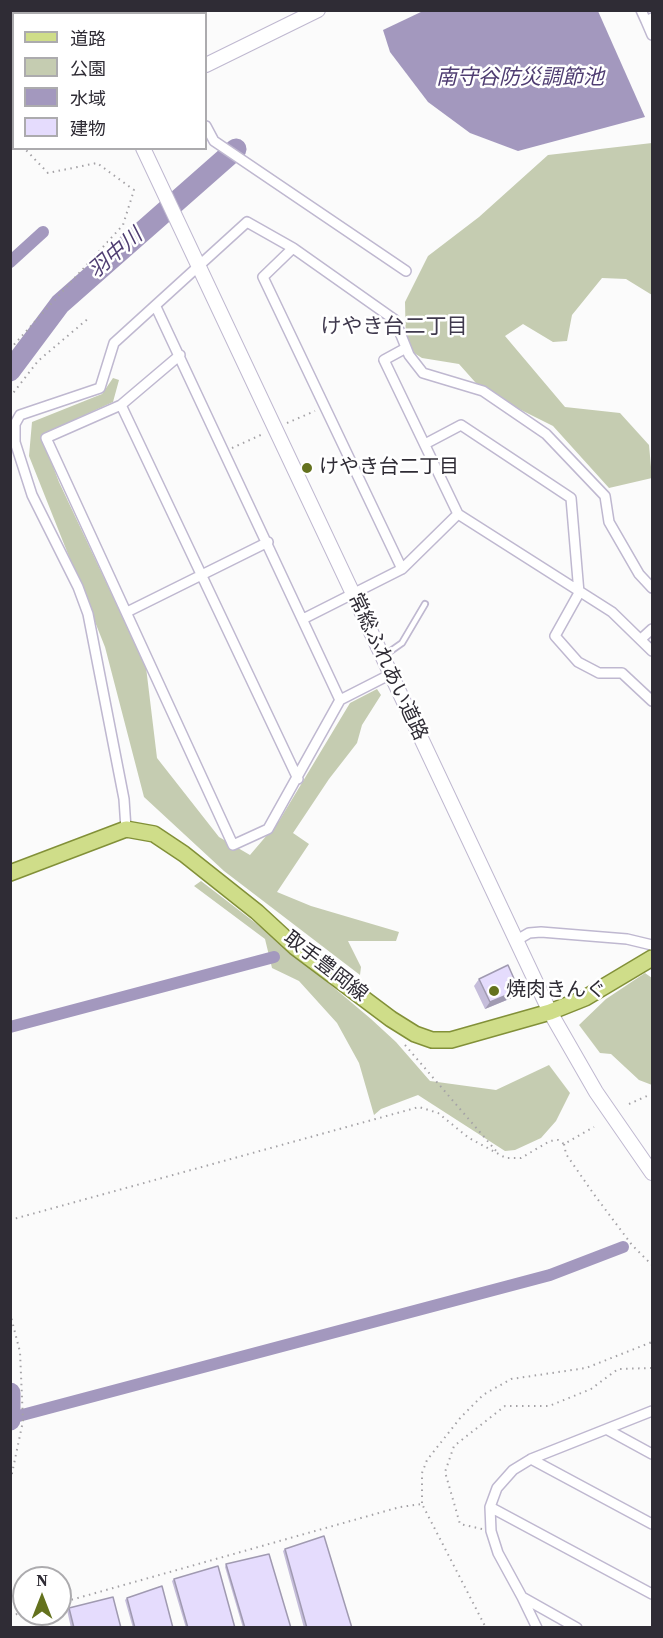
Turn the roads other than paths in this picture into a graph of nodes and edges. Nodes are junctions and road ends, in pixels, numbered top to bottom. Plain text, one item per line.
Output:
1 (318, 10) edge
2 (641, 10) edge
3 (649, 19) edge
4 (652, 35) edge
5 (207, 65) edge
6 (207, 128) edge
7 (144, 150) edge
8 (293, 249) junction
9 (198, 266) junction
10 (406, 272) dead end
11 (156, 307) junction
12 (406, 348) junction
13 (180, 355) junction
14 (120, 405) junction
15 (425, 444) junction
16 (458, 514) junction
17 (268, 542) junction
18 (402, 569) junction
19 (201, 575) junction
20 (652, 588) edge
21 (579, 593) junction
22 (353, 594) junction
23 (425, 604) dead end
24 (127, 612) junction
25 (303, 619) junction
26 (652, 629) edge
27 (641, 639) junction
28 (652, 651) edge
29 (383, 657) junction
30 (391, 674) junction
31 (340, 700) junction
32 (652, 701) edge
33 (298, 779) junction
34 (126, 830) junction
35 (10, 873) edge
36 (517, 940) junction
37 (652, 945) edge
38 (652, 958) edge
39 (550, 1012) junction
40 (652, 1173) edge
41 (652, 1411) edge
42 (608, 1430) junction
43 (652, 1454) edge
44 (531, 1459) junction
45 (490, 1507) junction
46 (652, 1524) edge
47 (652, 1594) edge
48 (522, 1597) junction
49 (537, 1628) edge
50 (577, 1628) edge

1 - 5 street
2 - 3 street
3 - 4 street
6 - 10 street
7 - 9 street, 常総ふれあい道路
8 - 9 street
8 - 12 street
8 - 18 street
9 - 11 street
9 - 22 street, 常総ふれあい道路
11 - 13 street
11 - 34 street
12 - 15 street
12 - 20 street
13 - 14 street
13 - 17 street
14 - 19 street
14 - 24 street
15 - 16 street
15 - 21 street
16 - 18 street
16 - 21 street
17 - 19 street
17 - 25 street
18 - 22 street
19 - 24 street
19 - 33 street
21 - 27 street
21 - 32 street
22 - 25 street
22 - 29 street, 常総ふれあい道路
23 - 29 lane
24 - 33 street
25 - 31 street
26 - 27 street
27 - 28 street
29 - 30 street, 常総ふれあい道路
30 - 31 street
30 - 36 street, 常総ふれあい道路
31 - 33 street
34 - 35 main road, 取手豊岡線
34 - 39 main road, 取手豊岡線
36 - 37 street
36 - 39 street, 常総ふれあい道路
38 - 39 main road, 取手豊岡線
39 - 40 street, 常総ふれあい道路
41 - 42 street
42 - 43 street
42 - 44 street
44 - 45 street
44 - 46 street
45 - 47 street
45 - 48 street
48 - 49 street
48 - 50 street

